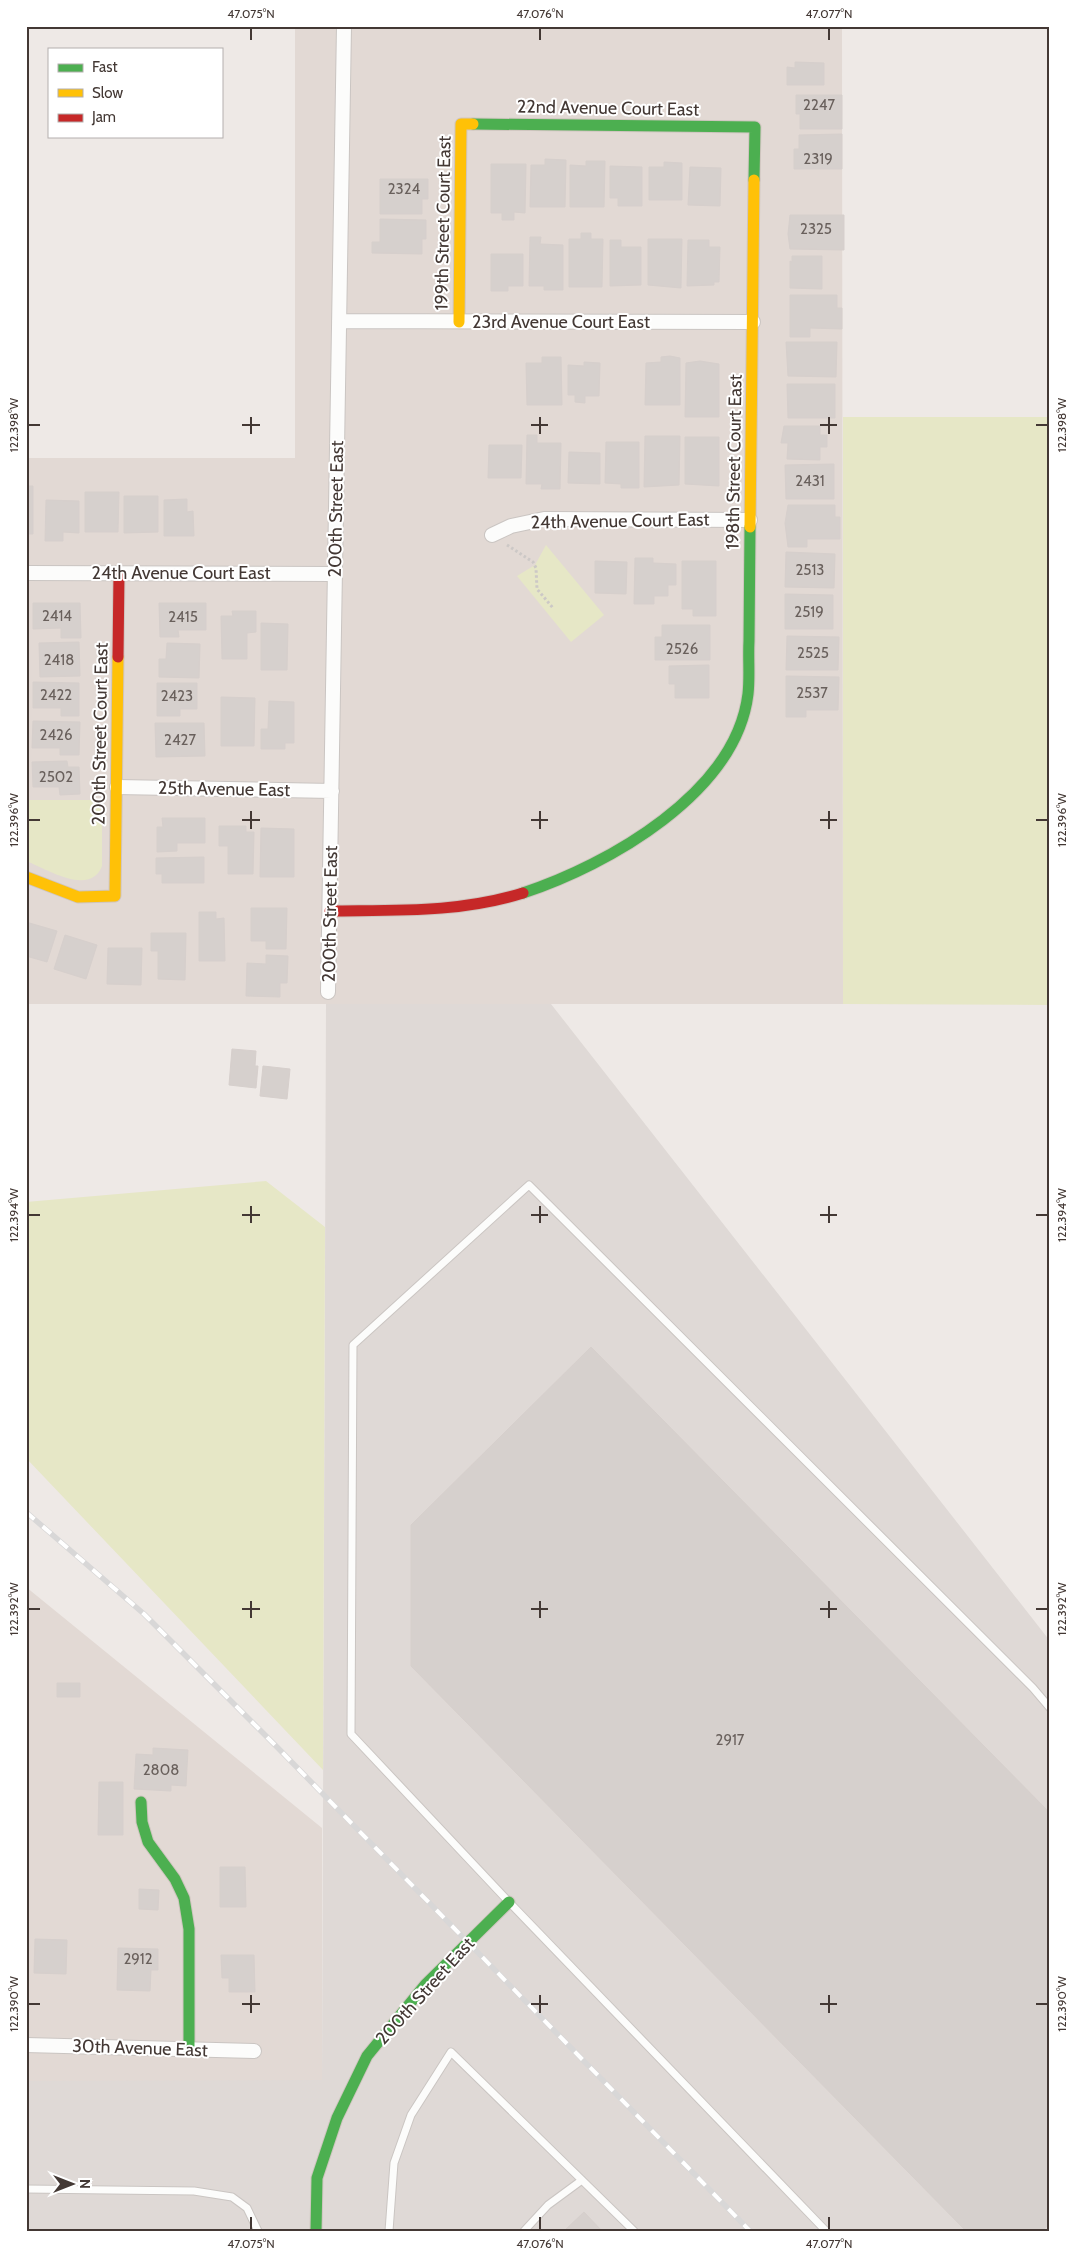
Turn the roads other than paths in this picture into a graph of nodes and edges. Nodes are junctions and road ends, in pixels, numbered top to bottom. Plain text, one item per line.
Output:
1 (344, 26) edge
2 (461, 124) joint
3 (755, 127) joint
4 (339, 321) junction
5 (459, 322) junction
6 (753, 322) junction
7 (750, 520) junction
8 (492, 535) road end
9 (26, 573) edge
10 (119, 573) junction
11 (335, 574) junction
12 (116, 787) junction
13 (332, 791) junction
14 (26, 877) edge
15 (330, 911) junction
16 (328, 992) dead end
17 (1050, 1708) edge
18 (141, 1802) dead end
19 (508, 1902) junction
20 (26, 2045) edge
21 (189, 2050) junction
22 (254, 2051) dead end
23 (582, 2180) junction
24 (26, 2189) edge
25 (258, 2231) edge
26 (316, 2231) edge
27 (389, 2231) edge
28 (524, 2231) edge
29 (634, 2231) edge
30 (826, 2231) edge

1 - 4 street, 200th Street East
2 - 3 street, 22nd Avenue Court East
2 - 5 street, 199th Street Court East
3 - 6 street, 198th Street Court East
4 - 5 street, 23rd Avenue Court East
4 - 11 street, 200th Street East
5 - 6 street, 23rd Avenue Court East
6 - 7 street, 198th Street Court East
7 - 8 street, 24th Avenue Court East
7 - 15 street, 198th Street Court East
9 - 10 street, 24th Avenue Court East
10 - 11 street, 24th Avenue Court East
10 - 12 street, 200th Street Court East
11 - 13 street, 200th Street East
12 - 13 street, 25th Avenue East
12 - 14 street, 200th Street Court East
13 - 15 street, 200th Street East
15 - 16 street, 200th Street East
17 - 19 lane
18 - 21 street
19 - 26 street, 200th Street East
19 - 30 lane
20 - 21 street, 30th Avenue East
21 - 22 street, 30th Avenue East
23 - 27 lane
23 - 28 lane
23 - 29 lane
24 - 25 lane

